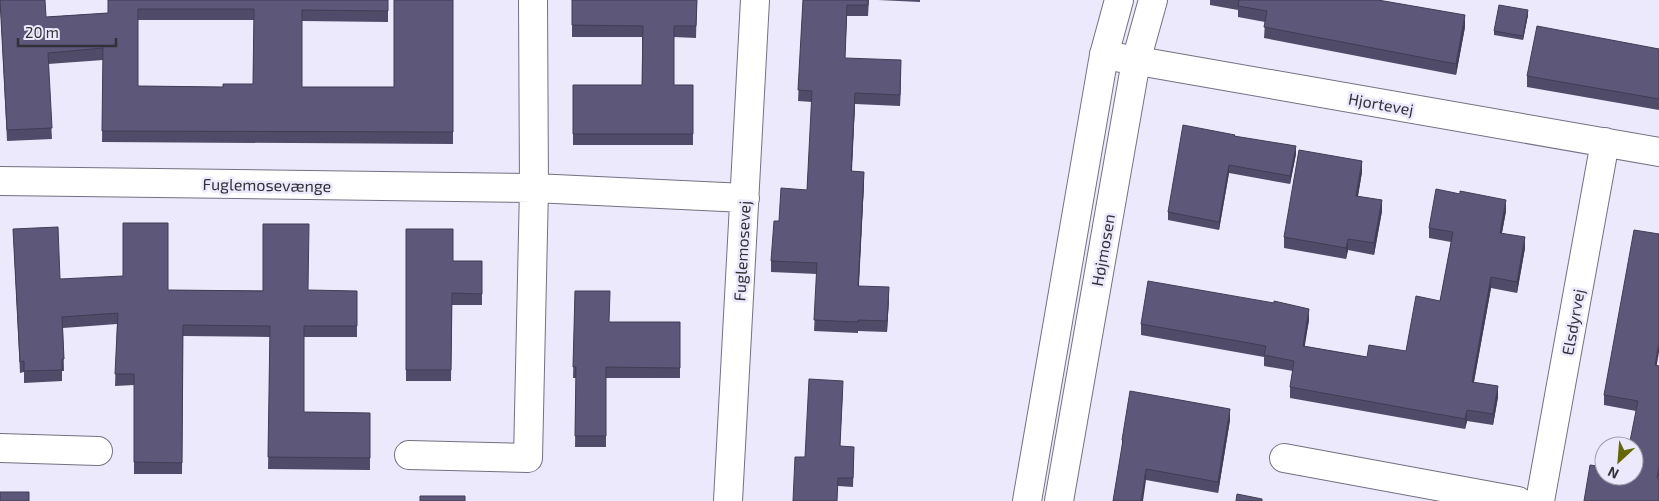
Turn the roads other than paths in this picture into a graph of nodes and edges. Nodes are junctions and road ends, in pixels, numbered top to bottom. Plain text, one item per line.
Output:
1 (533, 0) edge
2 (755, 0) edge
3 (1119, 0) edge
4 (1153, 0) edge
5 (1104, 55) junction
6 (1136, 61) junction
7 (1605, 142) junction
8 (1659, 152) edge
9 (0, 181) edge
10 (534, 188) junction
11 (745, 198) junction
12 (0, 448) edge
13 (98, 451) dead end
14 (409, 455) dead end
15 (1284, 458) dead end
16 (728, 501) edge
17 (1027, 501) edge
18 (1059, 501) edge
19 (1518, 501) edge
20 (1540, 501) edge

1 - 10 street
2 - 11 street, Fuglemosevej
3 - 5 street, Højmosen
4 - 6 street, Højmosen
5 - 6 street, Hjortevej
5 - 17 street, Højmosen
6 - 7 street, Hjortevej
6 - 18 street, Højmosen
7 - 8 street, Hjortevej
7 - 20 street, Elsdyrvej
9 - 10 street, Fuglemosevænge
10 - 11 street, Fuglemosevænge
10 - 14 street
11 - 16 street, Fuglemosevej
12 - 13 street
15 - 19 street

